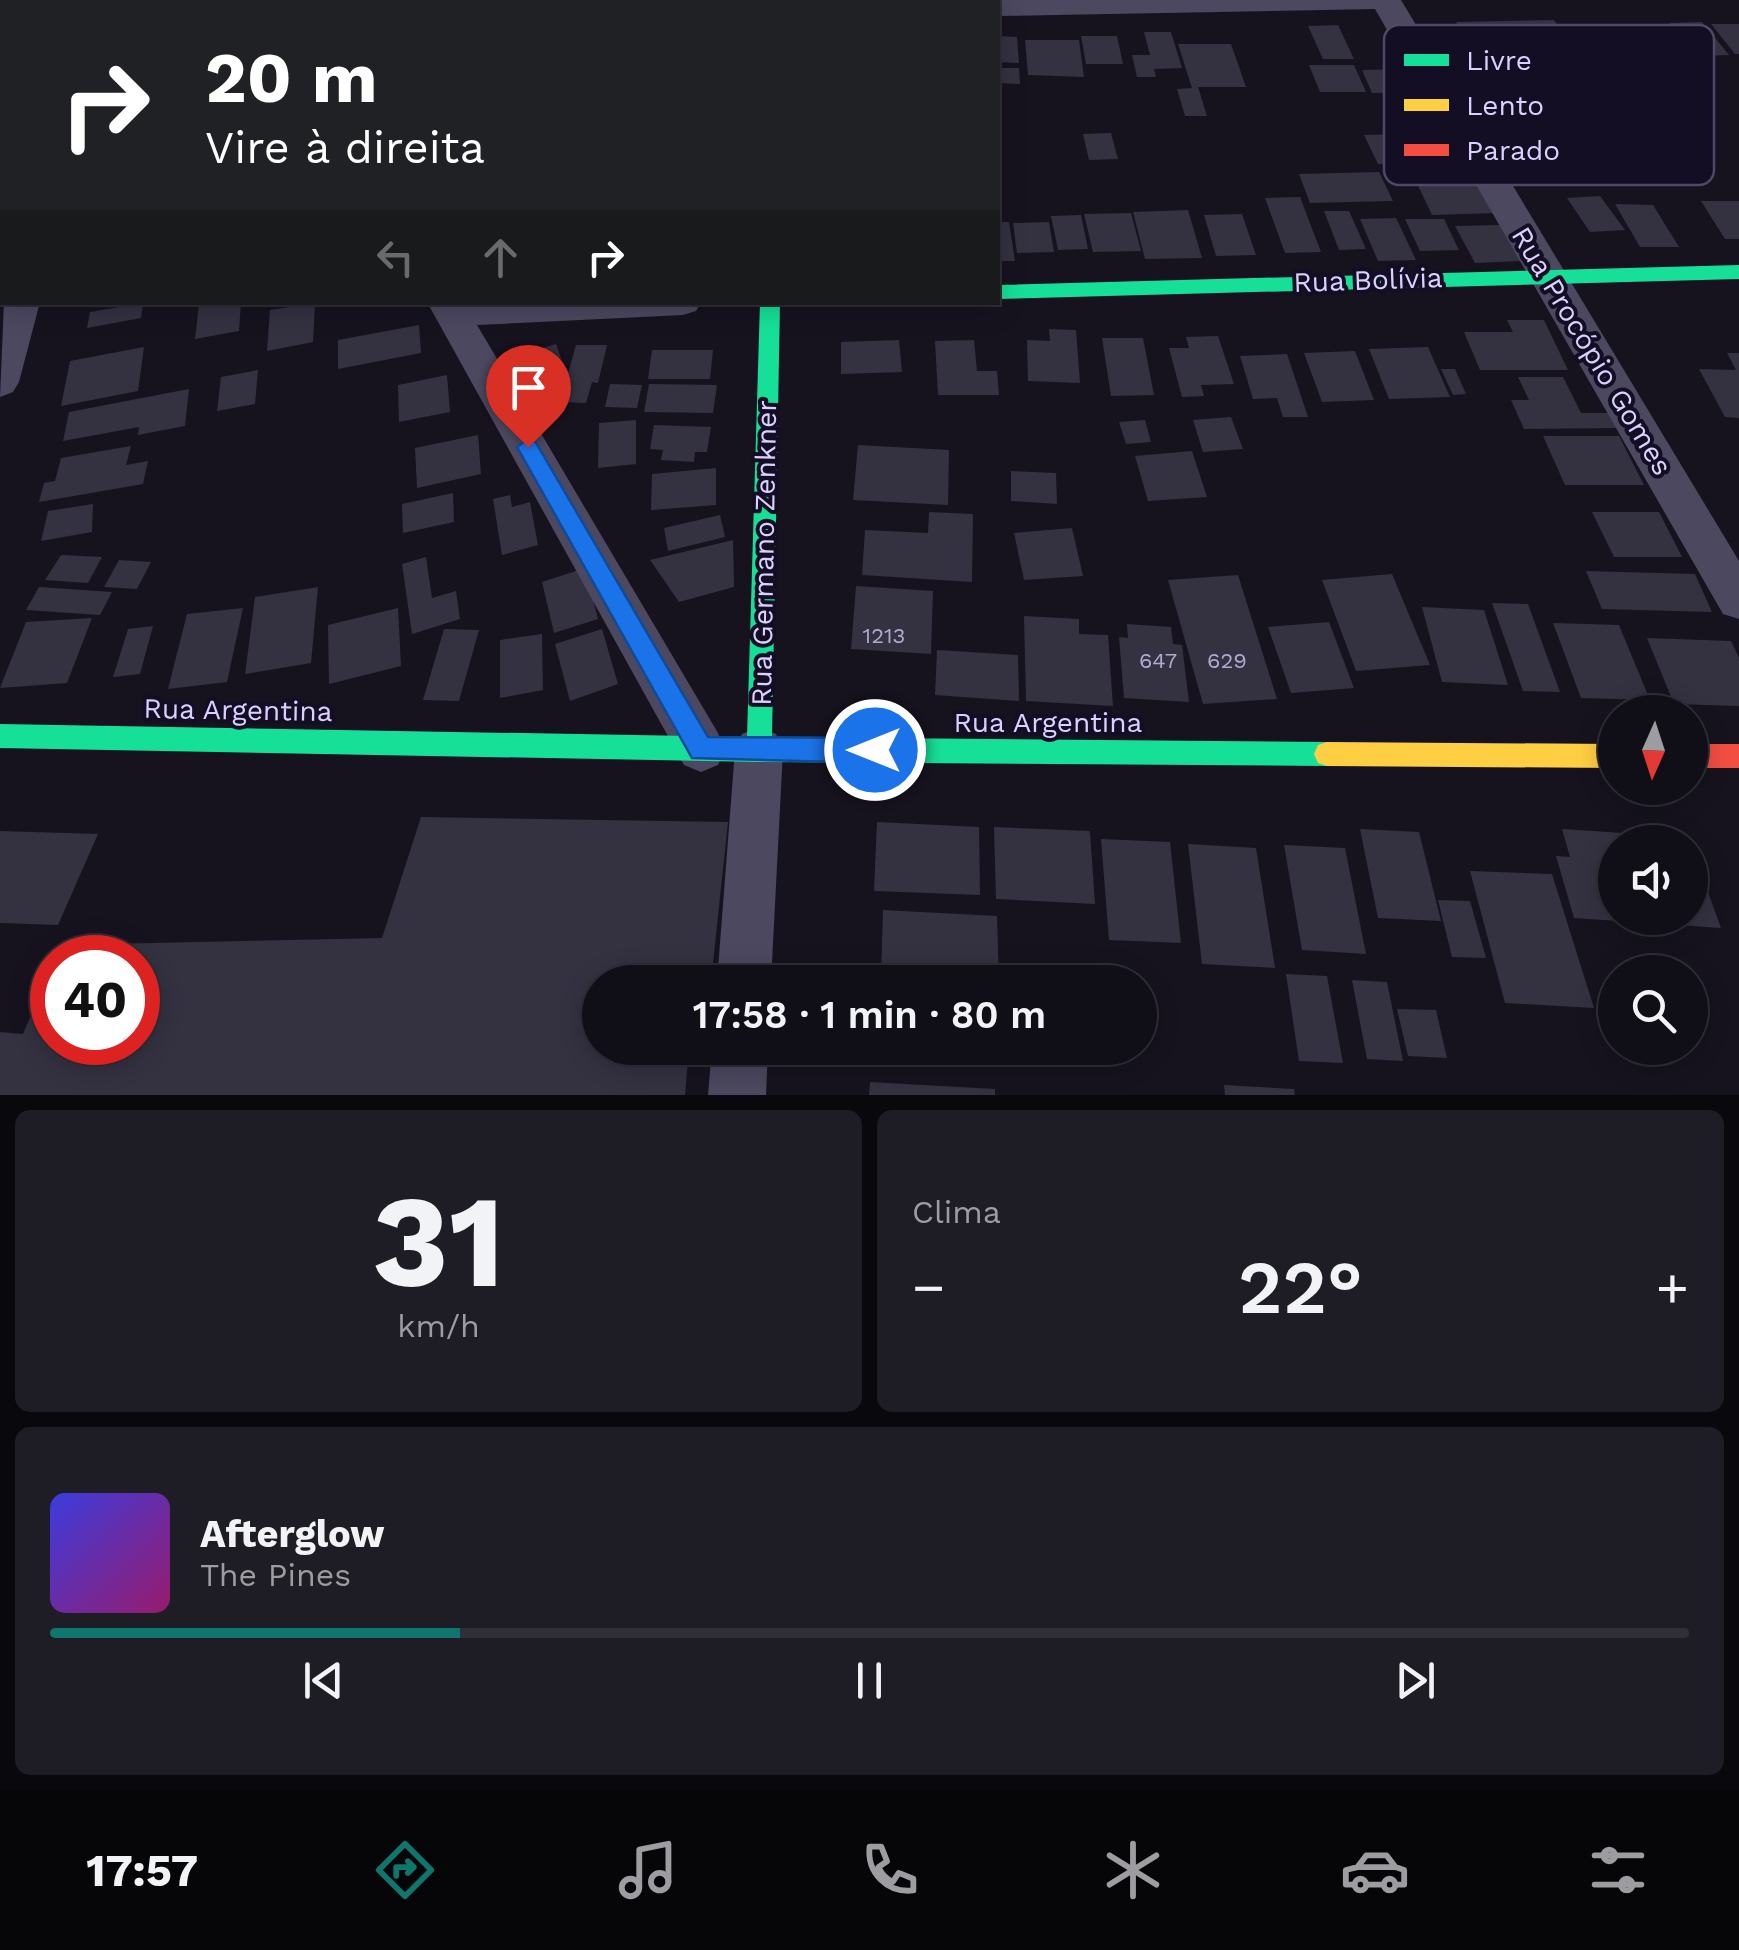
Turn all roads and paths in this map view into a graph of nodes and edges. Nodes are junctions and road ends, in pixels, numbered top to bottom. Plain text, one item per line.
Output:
1 (1385, 0) edge
2 (1000, 8) edge
3 (1400, 25) edge
4 (1495, 185) edge
5 (1739, 272) edge
6 (1548, 275) junction
7 (1000, 292) edge
8 (21, 305) edge
9 (566, 305) edge
10 (770, 305) edge
11 (448, 308) edge
12 (0, 382) edge
13 (1739, 600) edge
14 (0, 736) edge
15 (701, 749) junction
16 (758, 750) junction
17 (1598, 756) edge
18 (1708, 756) edge
19 (1739, 756) edge
20 (745, 965) edge
21 (739, 1065) edge
22 (737, 1095) edge

1 - 2 street
1 - 3 street, Rua Procópio Gomes
4 - 6 street, Rua Procópio Gomes
5 - 6 street, Rua Bolívia
6 - 7 street, Rua Bolívia
6 - 13 street, Rua Procópio Gomes
8 - 12 street
9 - 11 street
10 - 16 street, Rua Germano Zenkner
11 - 15 street
14 - 15 street, Rua Argentina
15 - 16 street, Rua Argentina
16 - 17 street, Rua Argentina
16 - 20 street, Rua Germano Zenkner
18 - 19 street
21 - 22 street

